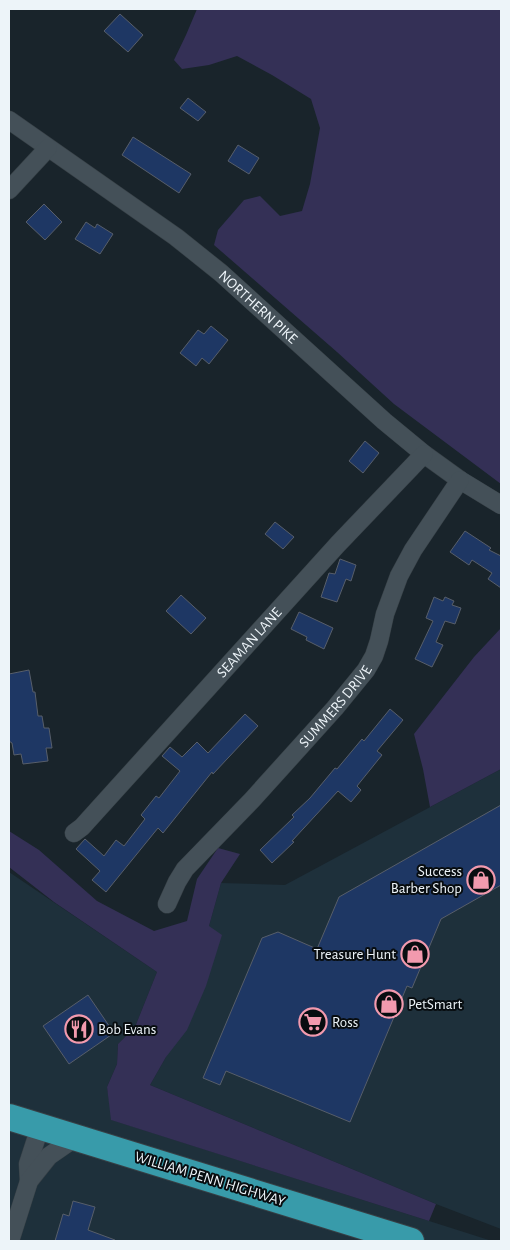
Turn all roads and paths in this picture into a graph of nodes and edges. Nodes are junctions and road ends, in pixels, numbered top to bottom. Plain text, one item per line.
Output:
1 (9, 120) edge
2 (48, 148) junction
3 (9, 190) edge
4 (424, 454) junction
5 (460, 480) junction
6 (501, 505) edge
7 (74, 833) dead end
8 (166, 904) dead end
9 (9, 1117) edge
10 (40, 1127) junction
11 (75, 1138) junction
12 (29, 1181) junction
13 (10, 1241) edge
14 (411, 1241) edge

1 - 2 street, NORTHERN PIKE
2 - 3 street
2 - 4 street, NORTHERN PIKE
4 - 5 street, NORTHERN PIKE
4 - 7 street, SEAMAN LANE
5 - 6 street, NORTHERN PIKE
5 - 8 street, SUMMERS DRIVE
9 - 10 highway, WILLIAM PENN HIGHWAY
10 - 11 highway, WILLIAM PENN HIGHWAY
10 - 12 street
11 - 12 street
11 - 14 highway, WILLIAM PENN HIGHWAY
12 - 13 street

